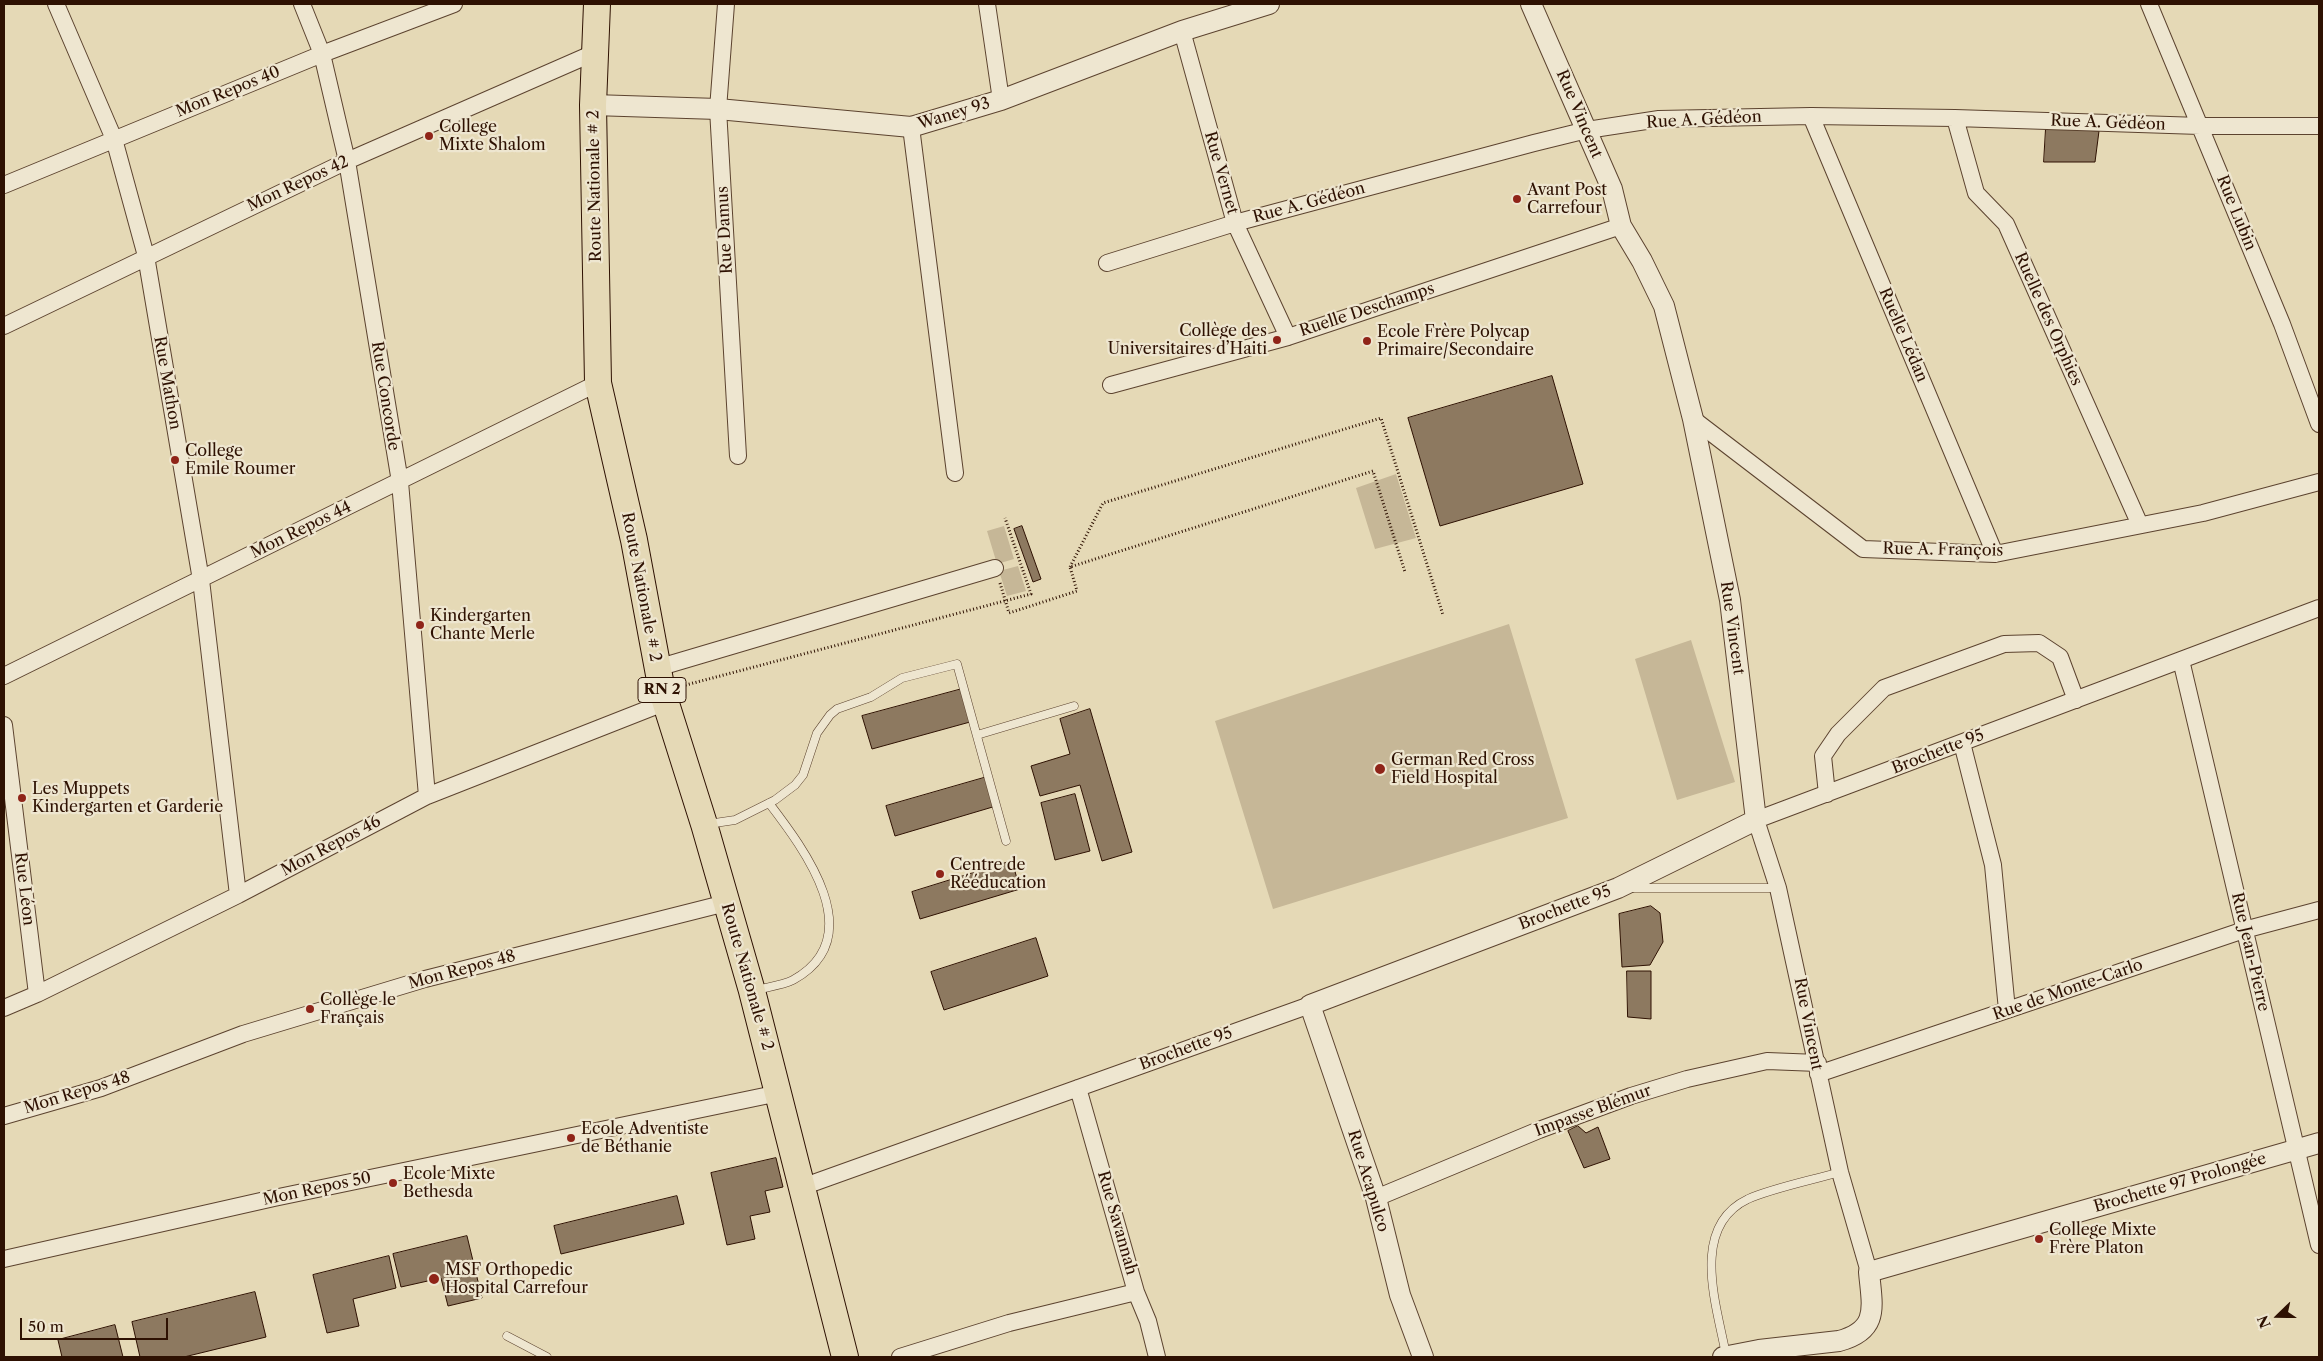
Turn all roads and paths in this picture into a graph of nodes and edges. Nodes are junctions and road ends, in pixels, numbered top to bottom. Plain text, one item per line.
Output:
1 (56, 4) edge
2 (302, 4) edge
3 (454, 4) edge
4 (597, 4) edge
5 (726, 4) edge
6 (987, 4) edge
7 (1269, 4) edge
8 (1531, 4) edge
9 (2149, 4) edge
10 (1182, 32) junction
11 (596, 52) junction
12 (322, 54) junction
13 (1001, 100) junction
14 (593, 105) junction
15 (718, 109) junction
16 (1810, 116) junction
17 (1956, 118) junction
18 (2200, 126) junction
19 (2319, 126) edge
20 (911, 127) junction
21 (1587, 130) junction
22 (114, 139) junction
23 (347, 161) junction
24 (4, 185) edge
25 (1235, 223) junction
26 (1621, 226) junction
27 (146, 256) junction
28 (1107, 263) dead end
29 (4, 326) edge
30 (1288, 337) junction
31 (598, 383) junction
32 (1111, 385) dead end
33 (1693, 419) junction
34 (2319, 424) edge
35 (738, 456) dead end
36 (955, 473) dead end
37 (400, 482) junction
38 (2319, 482) edge
39 (1005, 518) dead end
40 (2140, 525) junction
41 (1995, 554) junction
42 (995, 568) dead end
43 (1070, 568) junction
44 (1405, 572) dead end
45 (201, 580) junction
46 (2319, 608) edge
47 (1009, 613) dead end
48 (1443, 615) dead end
49 (2181, 660) junction
50 (4, 676) edge
51 (662, 687) junction
52 (2076, 700) junction
53 (1074, 706) dead end
54 (4, 725) edge
55 (977, 735) junction
56 (1962, 743) junction
57 (1826, 794) junction
58 (427, 796) junction
59 (769, 803) junction
60 (1756, 820) junction
61 (704, 824) junction
62 (1006, 841) dead end
63 (1618, 888) junction
64 (1778, 888) junction
65 (238, 896) junction
66 (726, 903) junction
67 (2319, 910) edge
68 (2244, 930) junction
69 (752, 991) junction
70 (37, 994) junction
71 (1310, 1005) junction
72 (4, 1008) edge
73 (2007, 1010) junction
74 (1818, 1068) junction
75 (1078, 1088) junction
76 (779, 1093) junction
77 (4, 1116) edge
78 (2319, 1143) edge
79 (2297, 1149) junction
80 (1840, 1172) junction
81 (802, 1187) junction
82 (1376, 1198) junction
83 (2319, 1245) edge
84 (4, 1259) edge
85 (1869, 1272) junction
86 (1136, 1292) junction
87 (507, 1336) dead end
88 (547, 1357) edge
89 (845, 1357) edge
90 (900, 1357) edge
91 (1157, 1357) edge
92 (1422, 1357) edge
93 (1725, 1357) edge

1 - 22 street, Rue Mathon
2 - 12 street, Rue Concorde
3 - 12 street, Mon Repos 40
4 - 11 main road, Route Nationale # 2 / RN 2
5 - 15 street, Rue Damus
6 - 13 street
7 - 10 street, Waney 93
8 - 21 street, Rue Vincent
9 - 18 street, Rue Lubin
10 - 13 street, Waney 93
10 - 25 street, Rue Vernet
11 - 14 main road, Route Nationale # 2 / RN 2
11 - 23 street, Mon Repos 42
12 - 22 street, Mon Repos 40
12 - 23 street, Rue Concorde
13 - 20 street, Waney 93
14 - 15 street, Waney 93
14 - 31 main road, Route Nationale # 2 / RN 2
15 - 20 street, Waney 93
15 - 35 street, Rue Damus
16 - 17 street, Rue A. Gédéon
16 - 21 street, Rue A. Gédéon
16 - 41 street, Ruelle Lédan
17 - 18 street, Rue A. Gédéon
17 - 40 street, Ruelle des Orphies
18 - 19 street, Rue A. Gédéon
18 - 34 street, Rue Lubin
20 - 36 street
21 - 25 street, Rue A. Gédéon
21 - 26 street, Rue Vincent
22 - 24 street, Mon Repos 40
22 - 27 street, Rue Mathon
23 - 27 street, Mon Repos 42
23 - 37 street, Rue Concorde
25 - 28 street, Rue A. Gédéon
25 - 30 street, Rue Vernet
26 - 30 street, Ruelle Deschamps
26 - 33 street, Rue Vincent
27 - 29 street, Mon Repos 42
27 - 45 street, Rue Mathon
30 - 32 street, Ruelle Deschamps
31 - 37 street, Mon Repos 44
31 - 51 main road, Route Nationale # 2 / RN 2
33 - 41 street, Rue A. François
33 - 60 street, Rue Vincent
37 - 45 street, Mon Repos 44
37 - 58 street, Rue Concorde
38 - 40 street, Rue A. François
39 - 51 path
40 - 41 street, Rue A. François
42 - 51 street, Mon Repos 46
43 - 44 path
43 - 47 path
43 - 48 path
45 - 50 street, Mon Repos 44
45 - 65 street, Rue Mathon
46 - 49 street, Brochette 95
49 - 52 street, Brochette 95
49 - 68 street, Rue Jean-Pierre
51 - 58 street, Mon Repos 46
51 - 61 main road, Route Nationale # 2 / RN 2
52 - 56 street, Brochette 95
52 - 57 street
53 - 55 lane
54 - 70 street, Rue Léon
55 - 59 lane
55 - 62 lane
56 - 57 street, Brochette 95
56 - 73 street
57 - 60 street, Brochette 95
58 - 65 street, Mon Repos 46
59 - 61 lane
59 - 69 lane
60 - 63 street, Brochette 95
60 - 64 street, Rue Vincent
61 - 66 main road, Route Nationale # 2 / RN 2
63 - 64 lane
63 - 71 street, Brochette 95
64 - 74 street, Rue Vincent
65 - 70 street, Mon Repos 46
66 - 69 main road, Route Nationale # 2 / RN 2
66 - 77 street, Mon Repos 48
67 - 68 street, Rue de Monte-Carlo
68 - 73 street, Rue de Monte-Carlo
68 - 79 street, Rue Jean-Pierre
69 - 76 main road, Route Nationale # 2 / RN 2
70 - 72 street, Mon Repos 46
71 - 75 street, Brochette 95
71 - 82 street, Rue Acapulco
73 - 74 street, Rue de Monte-Carlo
74 - 80 street, Rue Vincent
74 - 82 street, Impasse Blémur
75 - 81 street, Brochette 95
75 - 86 street, Rue Savannah
76 - 81 main road, Route Nationale # 2 / RN 2
76 - 84 street, Mon Repos 50
78 - 79 street, Brochette 97 Prolongée
79 - 83 street, Rue Jean-Pierre
79 - 85 street, Brochette 97 Prolongée
80 - 85 street, Rue Vincent
80 - 93 lane
81 - 89 main road, Route Nationale # 2 / RN 2
82 - 92 street, Rue Acapulco
85 - 93 street
86 - 90 street
86 - 91 street, Rue Savannah
87 - 88 lane

